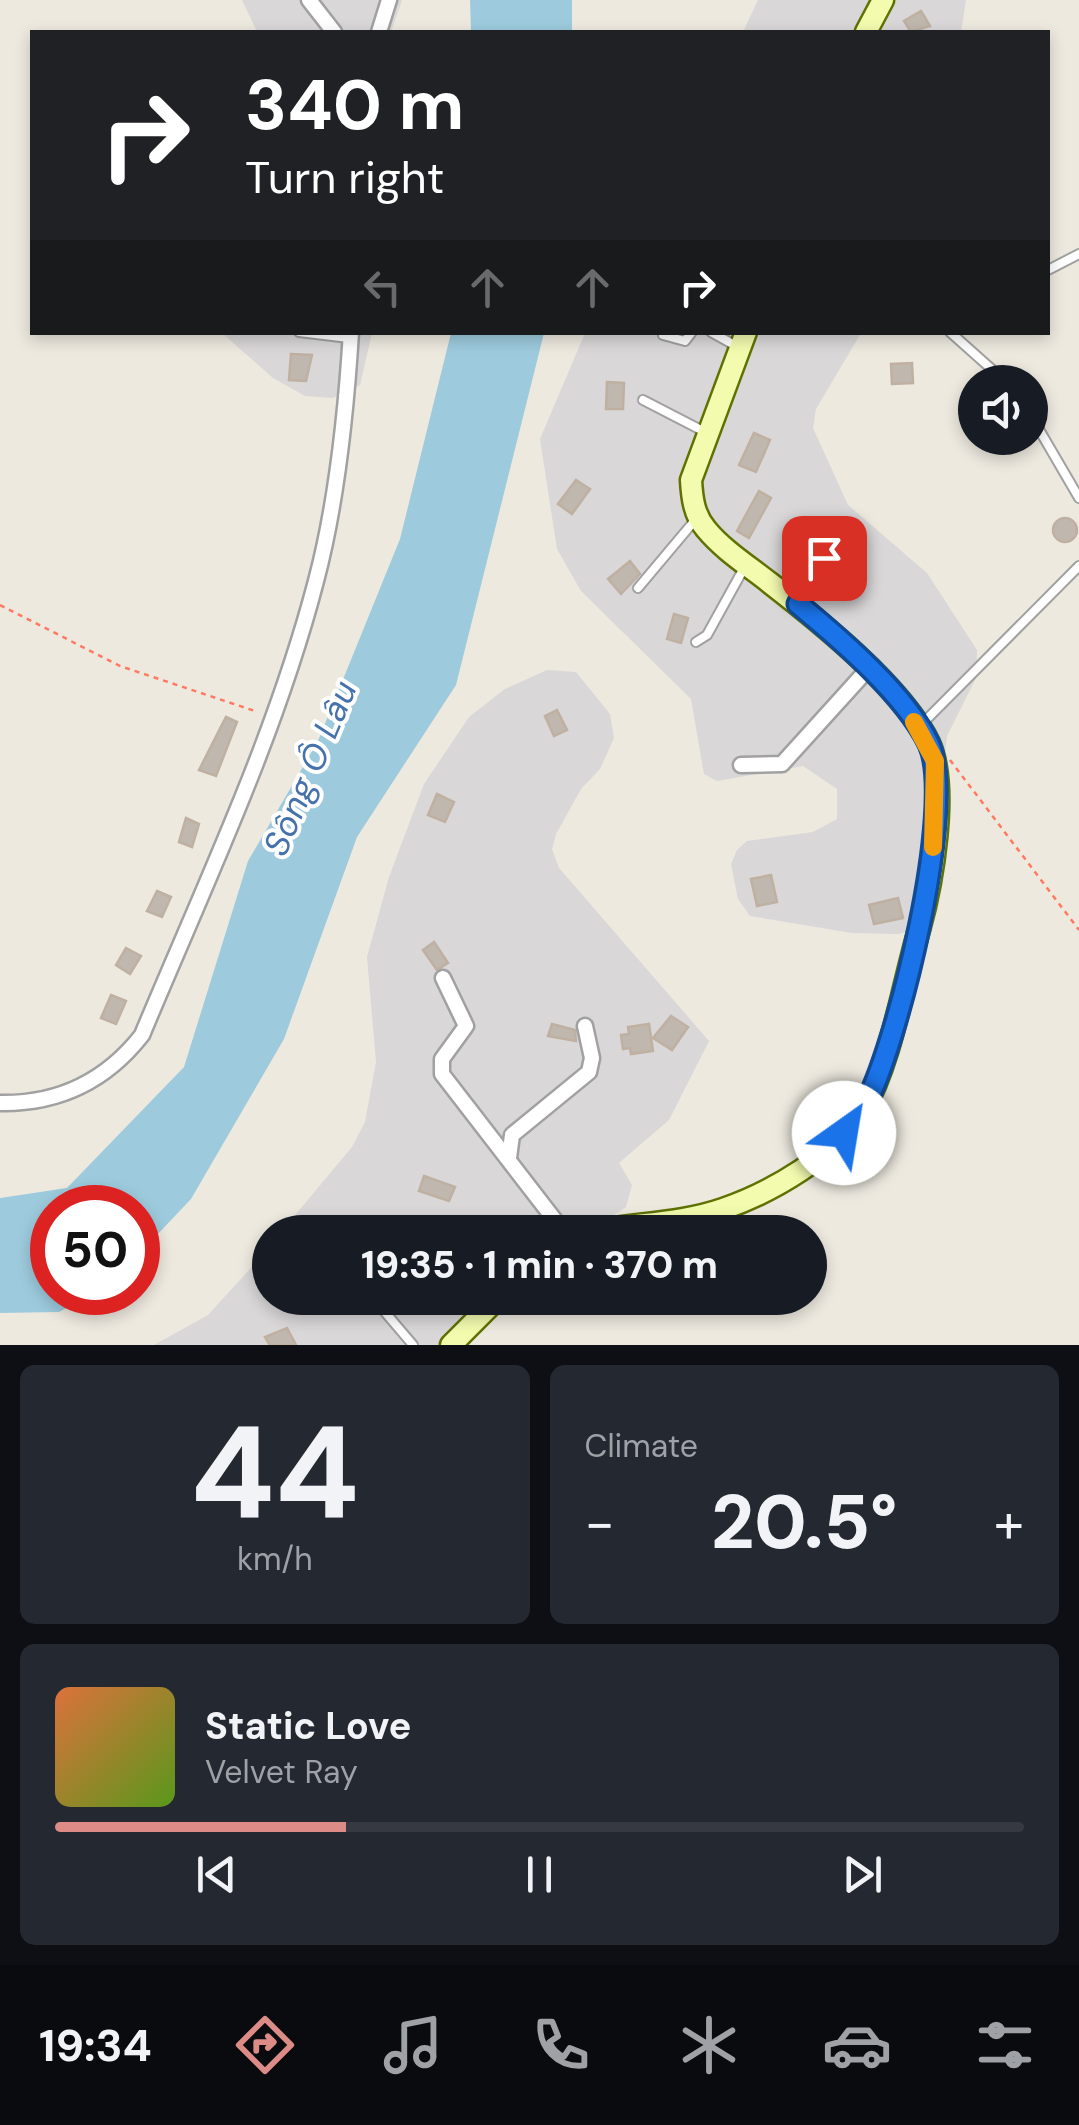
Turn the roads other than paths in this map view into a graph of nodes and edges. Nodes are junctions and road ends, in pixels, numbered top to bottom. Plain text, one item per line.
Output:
1 (308, 0) edge
2 (389, 0) edge
3 (883, 0) edge
4 (332, 30) edge
5 (380, 30) edge
6 (867, 30) edge
7 (1079, 254) edge
8 (1050, 269) edge
9 (664, 335) dead end
10 (690, 335) edge
11 (953, 335) edge
12 (351, 336) edge
13 (743, 340) edge
14 (987, 365) edge
15 (643, 400) dead end
16 (708, 434) junction
17 (1048, 445) edge
18 (1079, 498) edge
19 (698, 516) junction
20 (824, 558) dead end
21 (746, 564) junction
22 (1079, 566) edge
23 (638, 588) dead end
24 (798, 604) junction
25 (696, 642) dead end
26 (868, 670) junction
27 (918, 727) junction
28 (740, 765) dead end
29 (444, 978) dead end
30 (585, 1026) dead end
31 (0, 1103) edge
32 (509, 1158) junction
33 (551, 1215) edge
34 (689, 1215) edge
35 (388, 1315) edge
36 (481, 1315) edge
37 (414, 1345) edge
38 (451, 1345) edge

1 - 4 street
2 - 5 street
3 - 6 main road
7 - 8 lane
9 - 10 lane
11 - 14 lane
12 - 31 street
13 - 16 main road
15 - 16 lane
16 - 19 main road
17 - 18 lane
19 - 21 main road
19 - 23 lane
20 - 24 lane
21 - 24 main road
21 - 25 lane
22 - 27 lane
24 - 26 main road
26 - 27 main road
26 - 28 street
27 - 34 main road
29 - 32 street
30 - 32 street
32 - 33 street
35 - 37 lane
36 - 38 main road

